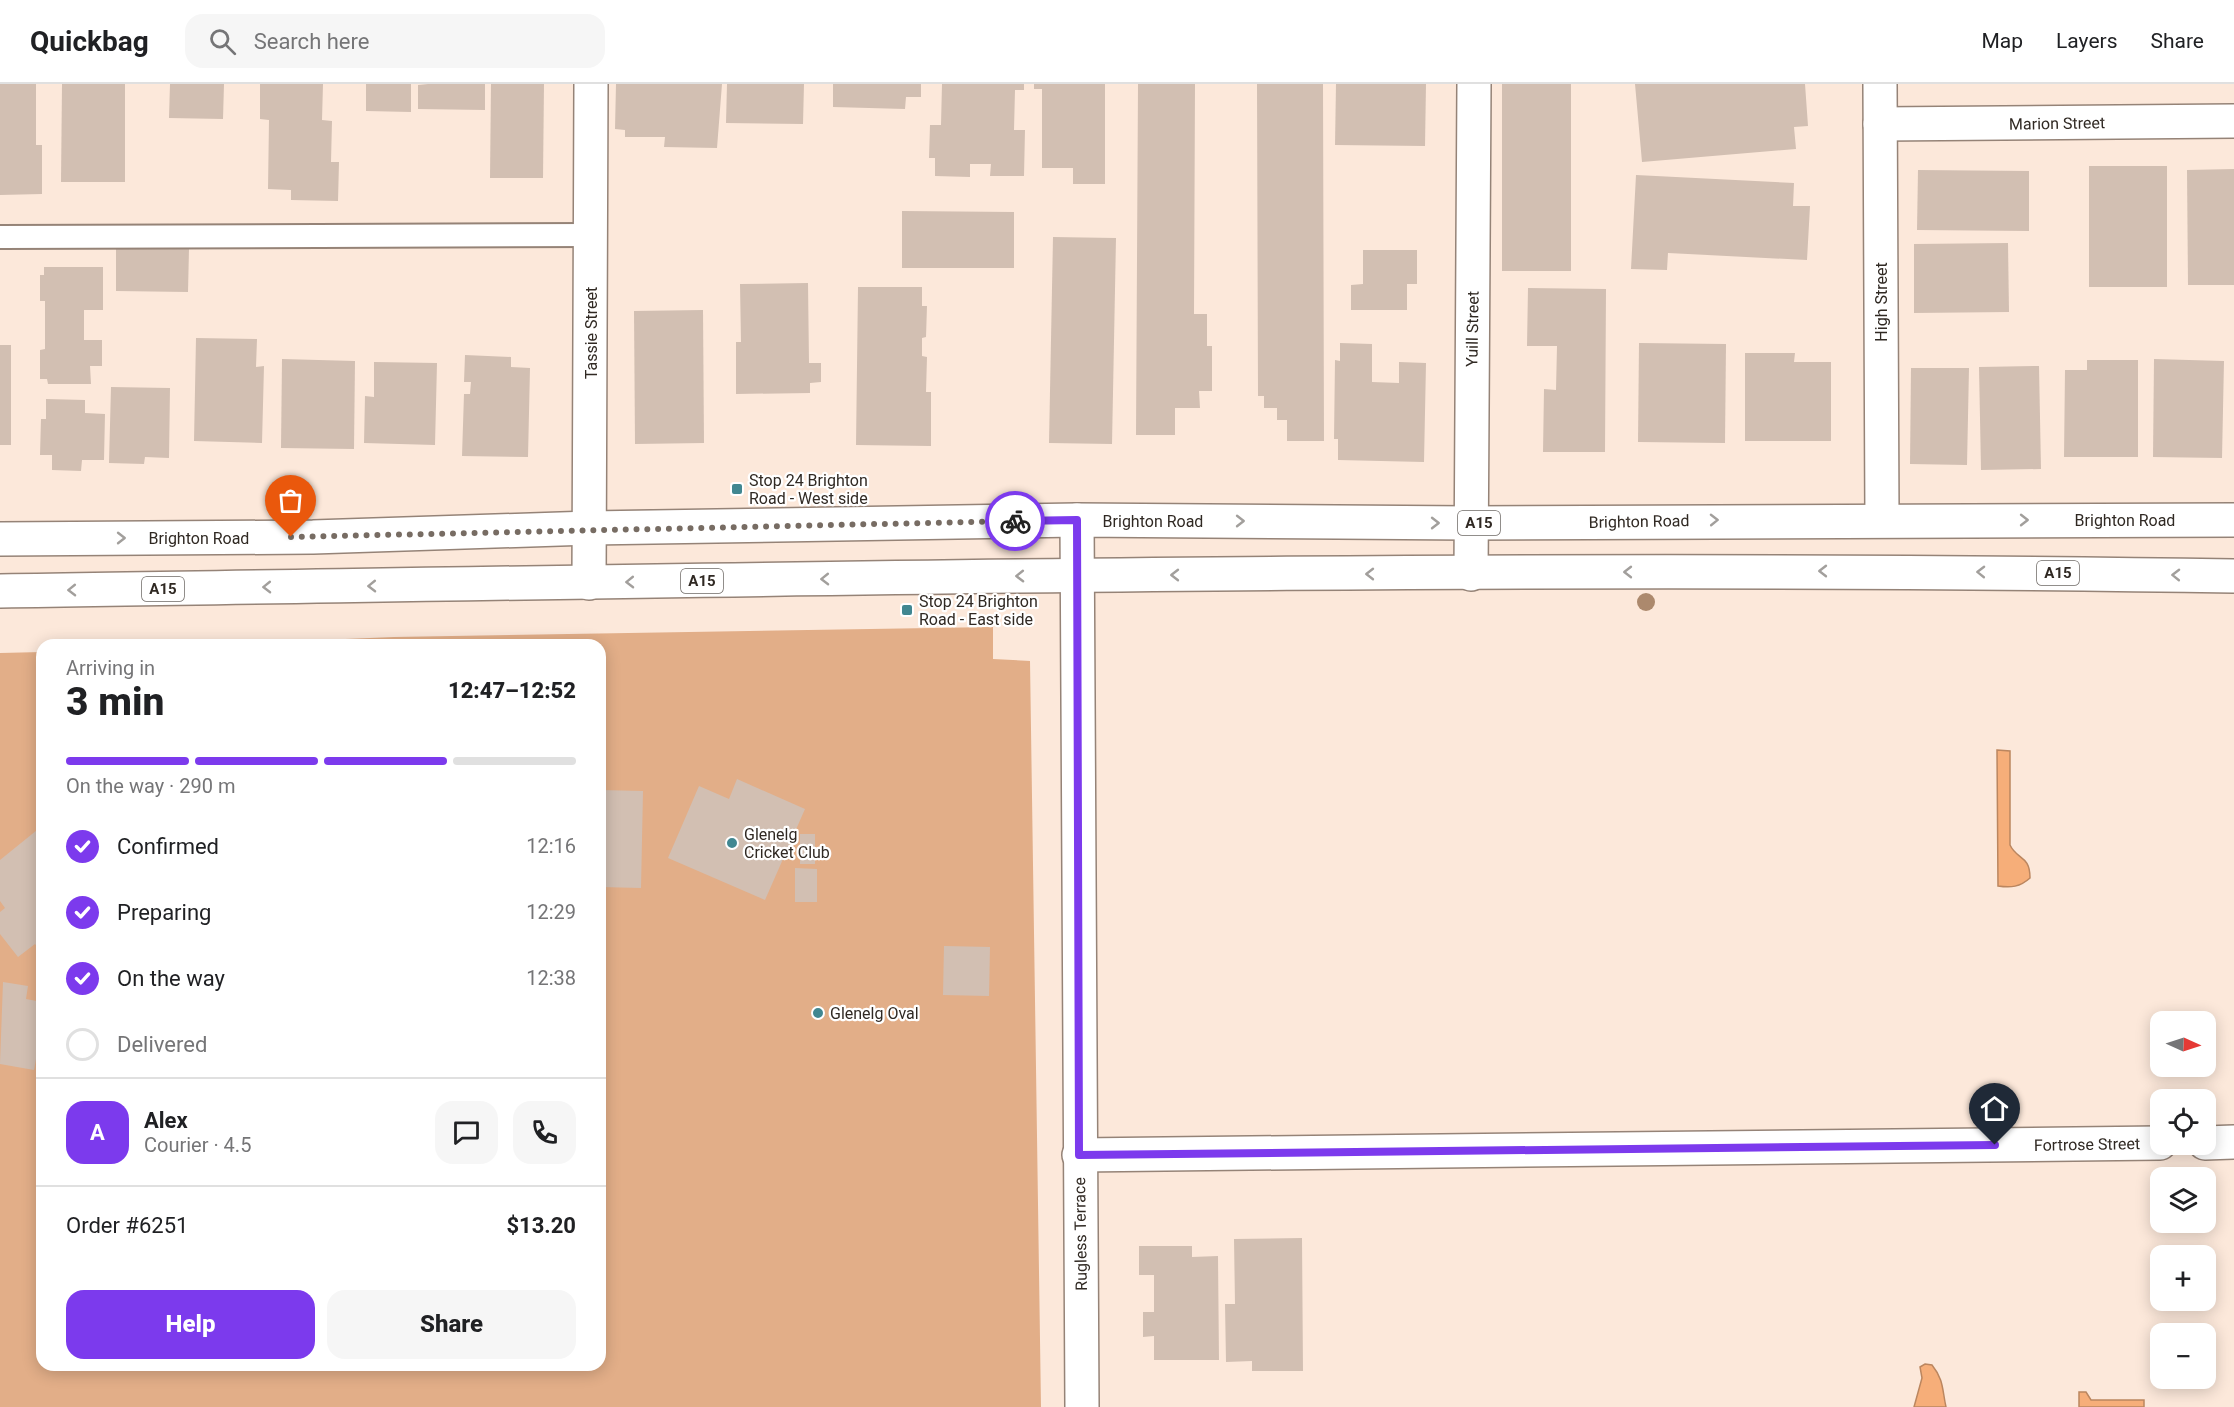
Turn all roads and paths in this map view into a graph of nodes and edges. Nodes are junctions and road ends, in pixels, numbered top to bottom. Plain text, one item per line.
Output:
1 (591, 84) edge
2 (1474, 84) edge
3 (1880, 84) edge
4 (2234, 121) edge
5 (1880, 124) junction
6 (591, 235) junction
7 (0, 237) edge
8 (1077, 520) junction
9 (1882, 520) junction
10 (2234, 520) edge
11 (1470, 523) junction
12 (590, 528) junction
13 (429, 534) junction
14 (314, 537) junction
15 (0, 539) edge
16 (1471, 574) junction
17 (1078, 575) junction
18 (2234, 576) edge
19 (589, 583) junction
20 (433, 585) junction
21 (325, 586) junction
22 (0, 591) edge
23 (2234, 1142) edge
24 (2150, 1143) edge
25 (2216, 1143) edge
26 (1079, 1155) junction
27 (1082, 1407) edge

1 - 6 main road, Tassie Street
2 - 11 main road, Yuill Street
3 - 5 main road, High Street
4 - 5 main road, Marion Street
5 - 9 main road, High Street
6 - 7 lane
6 - 12 main road, Tassie Street
8 -> 11 main road, Brighton Road / A15
8 - 12 main road, Brighton Road / A15
8 - 17 main road, Rugless Terrace
9 -> 10 main road, Brighton Road / A15
11 -> 9 main road, Brighton Road / A15
11 - 16 main road, Yuill Street
12 - 13 main road, Brighton Road / A15
12 - 19 main road, Tassie Street
13 - 14 main road, Brighton Road / A15
13 - 20 main road
15 -> 14 main road, Brighton Road / A15
14 - 21 main road
16 -> 17 main road, A15
18 -> 16 main road, A15
17 -> 19 main road, A15
17 - 26 main road, Rugless Terrace
19 - 20 main road, A15
20 -> 21 main road, A15
21 -> 22 main road, A15
23 - 25 main road
24 - 26 main road, Fortrose Street
26 - 27 main road, Rugless Terrace

